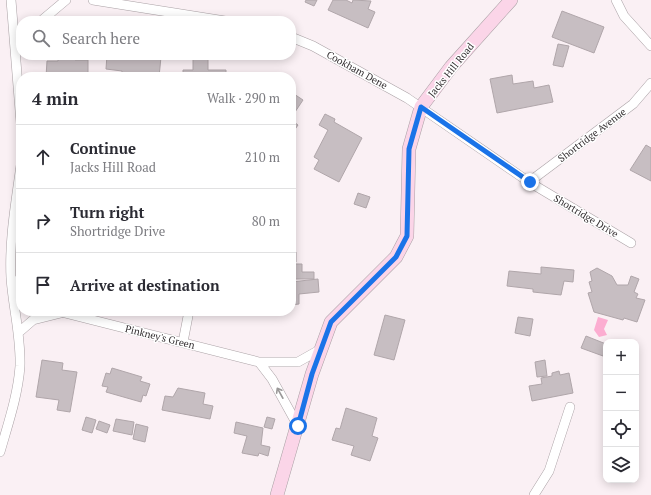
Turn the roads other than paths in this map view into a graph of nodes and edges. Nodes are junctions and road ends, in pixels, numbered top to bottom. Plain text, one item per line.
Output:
1 (11, 0) edge
2 (66, 0) edge
3 (93, 0) edge
4 (511, 0) edge
5 (616, 0) edge
6 (47, 16) edge
7 (194, 16) edge
8 (16, 32) edge
9 (296, 39) edge
10 (651, 46) edge
11 (19, 60) edge
12 (19, 72) edge
13 (651, 82) edge
14 (421, 107) junction
15 (530, 182) junction
16 (16, 205) edge
17 (631, 243) dead end
18 (11, 278) junction
19 (16, 283) edge
20 (46, 316) edge
21 (76, 316) edge
22 (188, 316) edge
23 (18, 333) junction
24 (183, 342) junction
25 (322, 349) junction
26 (259, 362) junction
27 (570, 407) dead end
28 (298, 426) junction
29 (0, 452) edge
30 (277, 495) edge
31 (534, 495) edge

1 - 8 street
2 - 6 street
3 - 7 street
4 - 14 street, Jacks Hill Road
5 - 10 street
9 - 14 street, Cookham Dene
11 - 12 street
13 - 15 street, Shortridge Avenue
14 - 15 street, Shortridge Drive
14 - 25 street, Jacks Hill Road
15 - 17 street, Shortridge Drive
16 - 18 street
18 - 19 street
18 - 23 street
20 - 23 street, Pinkney's Green
21 - 24 street, Pinkney's Green
22 - 24 street
23 - 29 street
24 - 26 street, Pinkney's Green
25 - 26 street, Pinkney's Green
25 - 28 street, Jacks Hill Road
28 -> 26 street
27 - 31 street
28 - 30 street, Jacks Hill Road

